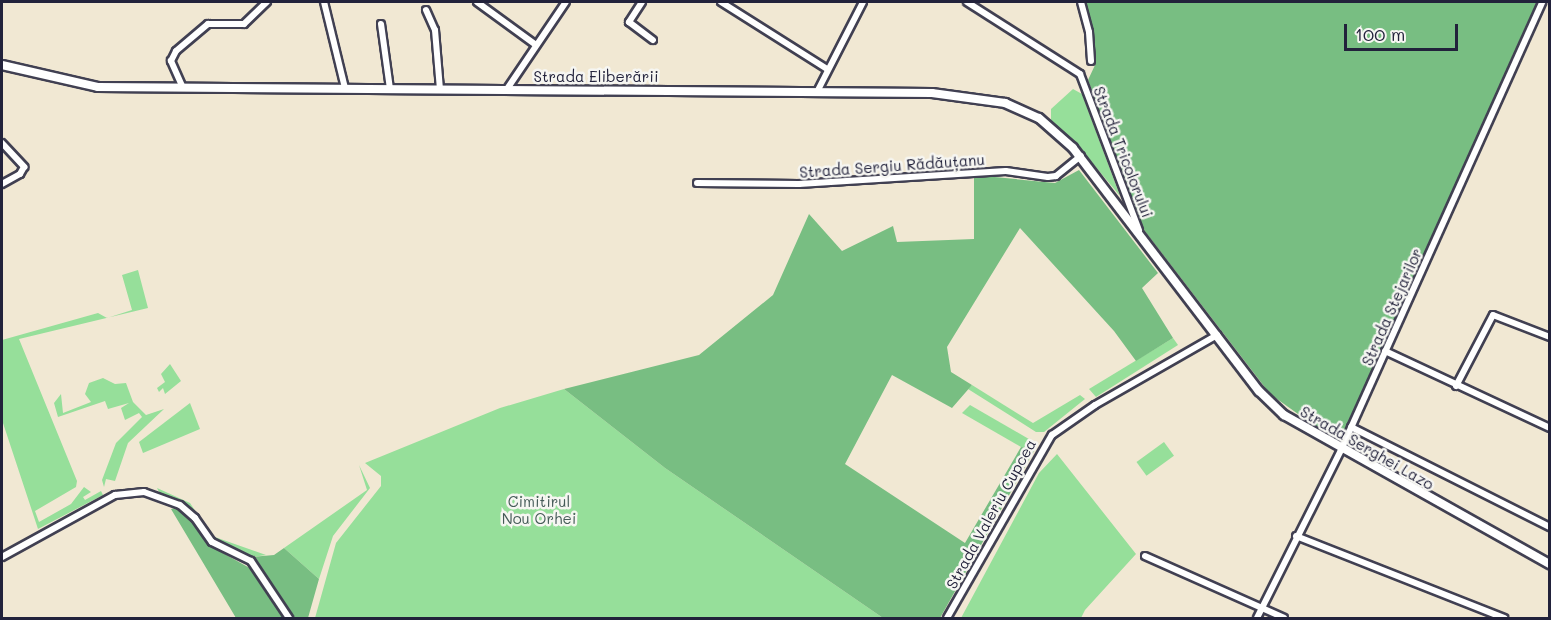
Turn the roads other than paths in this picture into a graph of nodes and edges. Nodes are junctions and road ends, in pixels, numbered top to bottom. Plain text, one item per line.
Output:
1 (267, 2) edge
2 (324, 2) edge
3 (477, 2) edge
4 (566, 2) edge
5 (642, 2) edge
6 (721, 2) edge
7 (863, 2) edge
8 (968, 2) edge
9 (1081, 2) edge
10 (1542, 2) edge
11 (426, 10) dead end
12 (381, 24) dead end
13 (654, 40) dead end
14 (536, 45) junction
15 (1091, 61) dead end
16 (2, 65) edge
17 (827, 69) junction
18 (183, 88) junction
19 (345, 88) junction
20 (390, 89) junction
21 (440, 90) junction
22 (507, 90) junction
23 (817, 92) junction
24 (2, 143) edge
25 (1081, 156) junction
26 (697, 183) dead end
27 (2, 184) edge
28 (1139, 230) junction
29 (1217, 335) junction
30 (1550, 337) edge
31 (1385, 351) junction
32 (1456, 386) junction
33 (1351, 427) junction
34 (1550, 428) edge
35 (1341, 450) junction
36 (1550, 527) edge
37 (1296, 536) junction
38 (1145, 556) dead end
39 (2, 557) edge
40 (1550, 564) edge
41 (1260, 609) junction
42 (1487, 615) edge
43 (289, 618) edge
44 (947, 618) edge
45 (1257, 618) edge
46 (1284, 618) edge
47 (1504, 618) edge

1 - 18 street
2 - 19 street
3 - 14 street
4 - 14 street
5 - 13 street
6 - 17 street
7 - 17 street
8 - 28 street, Strada Tricolorului
9 - 15 street
10 - 31 street, Strada Stejarilor
11 - 21 street
12 - 20 street
14 - 22 street
16 - 18 street, Strada Eliberării
17 - 23 street
18 - 19 street, Strada Eliberării
19 - 20 street, Strada Eliberării
20 - 21 street, Strada Eliberării
21 - 22 street, Strada Eliberării
22 - 23 street, Strada Eliberării
23 - 25 street, Strada Eliberării
24 - 27 street
25 - 26 street, Strada Sergiu Rădăuțanu
25 - 28 street, Strada Eliberării
28 - 29 street, Strada Serghei Lazo
29 - 35 street, Strada Serghei Lazo
29 - 44 street, Strada Valeriu Cupcea
30 - 32 street
31 - 32 street
31 - 33 street, Strada Stejarilor
32 - 34 street
33 - 35 street, Strada Stejarilor
33 - 36 street
35 - 37 street, Strada Stejarilor
35 - 40 street, Strada Serghei Lazo
37 - 41 street, Strada Stejarilor
37 - 42 street
38 - 41 street
39 - 43 street
41 - 45 street, Strada Stejarilor
41 - 46 street
42 - 47 street

